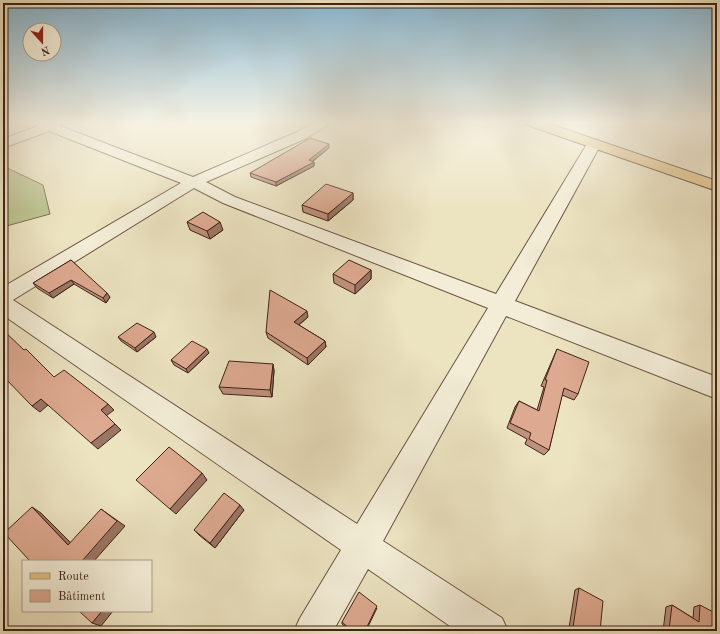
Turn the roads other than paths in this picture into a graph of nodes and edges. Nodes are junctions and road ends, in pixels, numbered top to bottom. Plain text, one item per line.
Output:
1 (117, 152) edge
2 (264, 152) edge
3 (590, 152) edge
4 (616, 152) edge
5 (193, 182) junction
6 (717, 186) edge
7 (3, 297) edge
8 (3, 304) edge
9 (501, 305) junction
10 (717, 388) edge
11 (362, 546) junction
12 (313, 631) edge
13 (489, 631) edge

1 - 5 street
2 - 5 street
3 - 9 street
4 - 6 main road
5 - 7 street
5 - 9 street
8 - 11 street
9 - 10 street
9 - 11 street
11 - 12 street
11 - 13 street

